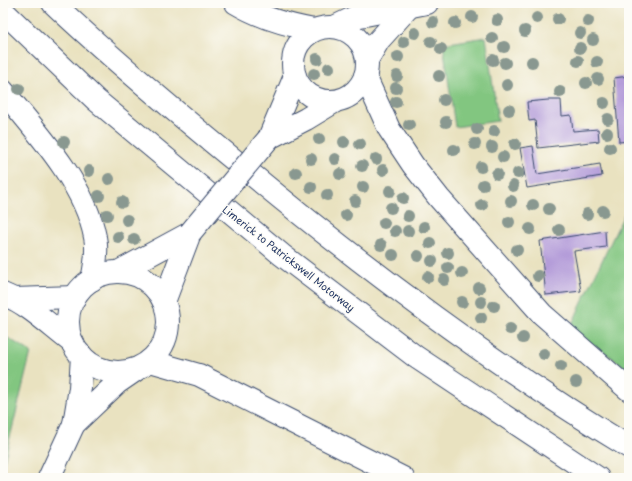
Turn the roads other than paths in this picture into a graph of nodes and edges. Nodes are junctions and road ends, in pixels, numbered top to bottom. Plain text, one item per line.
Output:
1 (53, 3) edge
2 (236, 3) edge
3 (418, 6) edge
4 (3, 11) edge
5 (324, 29) junction
6 (366, 68) junction
7 (294, 76) junction
8 (3, 91) edge
9 (334, 102) junction
10 (269, 138) junction
11 (190, 233) junction
12 (118, 272) junction
13 (92, 280) junction
14 (9, 296) edge
15 (75, 297) junction
16 (164, 302) junction
17 (77, 350) junction
18 (143, 365) junction
19 (629, 390) edge
20 (74, 424) junction
21 (629, 447) edge
22 (49, 478) edge
23 (403, 478) edge
24 (598, 478) edge

1 - 21 main road
2 - 5 main road
3 - 5 main road
3 - 6 main road
4 - 24 main road, Limerick to Patrickswell Motorway
5 - 6 main road
5 - 7 main road
6 - 9 main road
6 - 19 main road
7 - 9 main road
7 - 10 main road
8 - 13 main road
9 - 10 main road
10 - 11 main road, bridge
11 - 12 main road
11 - 16 main road
12 - 13 main road
12 - 16 main road
13 - 15 main road
14 - 15 main road
14 - 17 main road
15 - 17 main road
16 - 18 main road
17 - 18 main road
17 - 20 main road
18 - 20 main road
18 - 23 main road
20 - 22 main road

